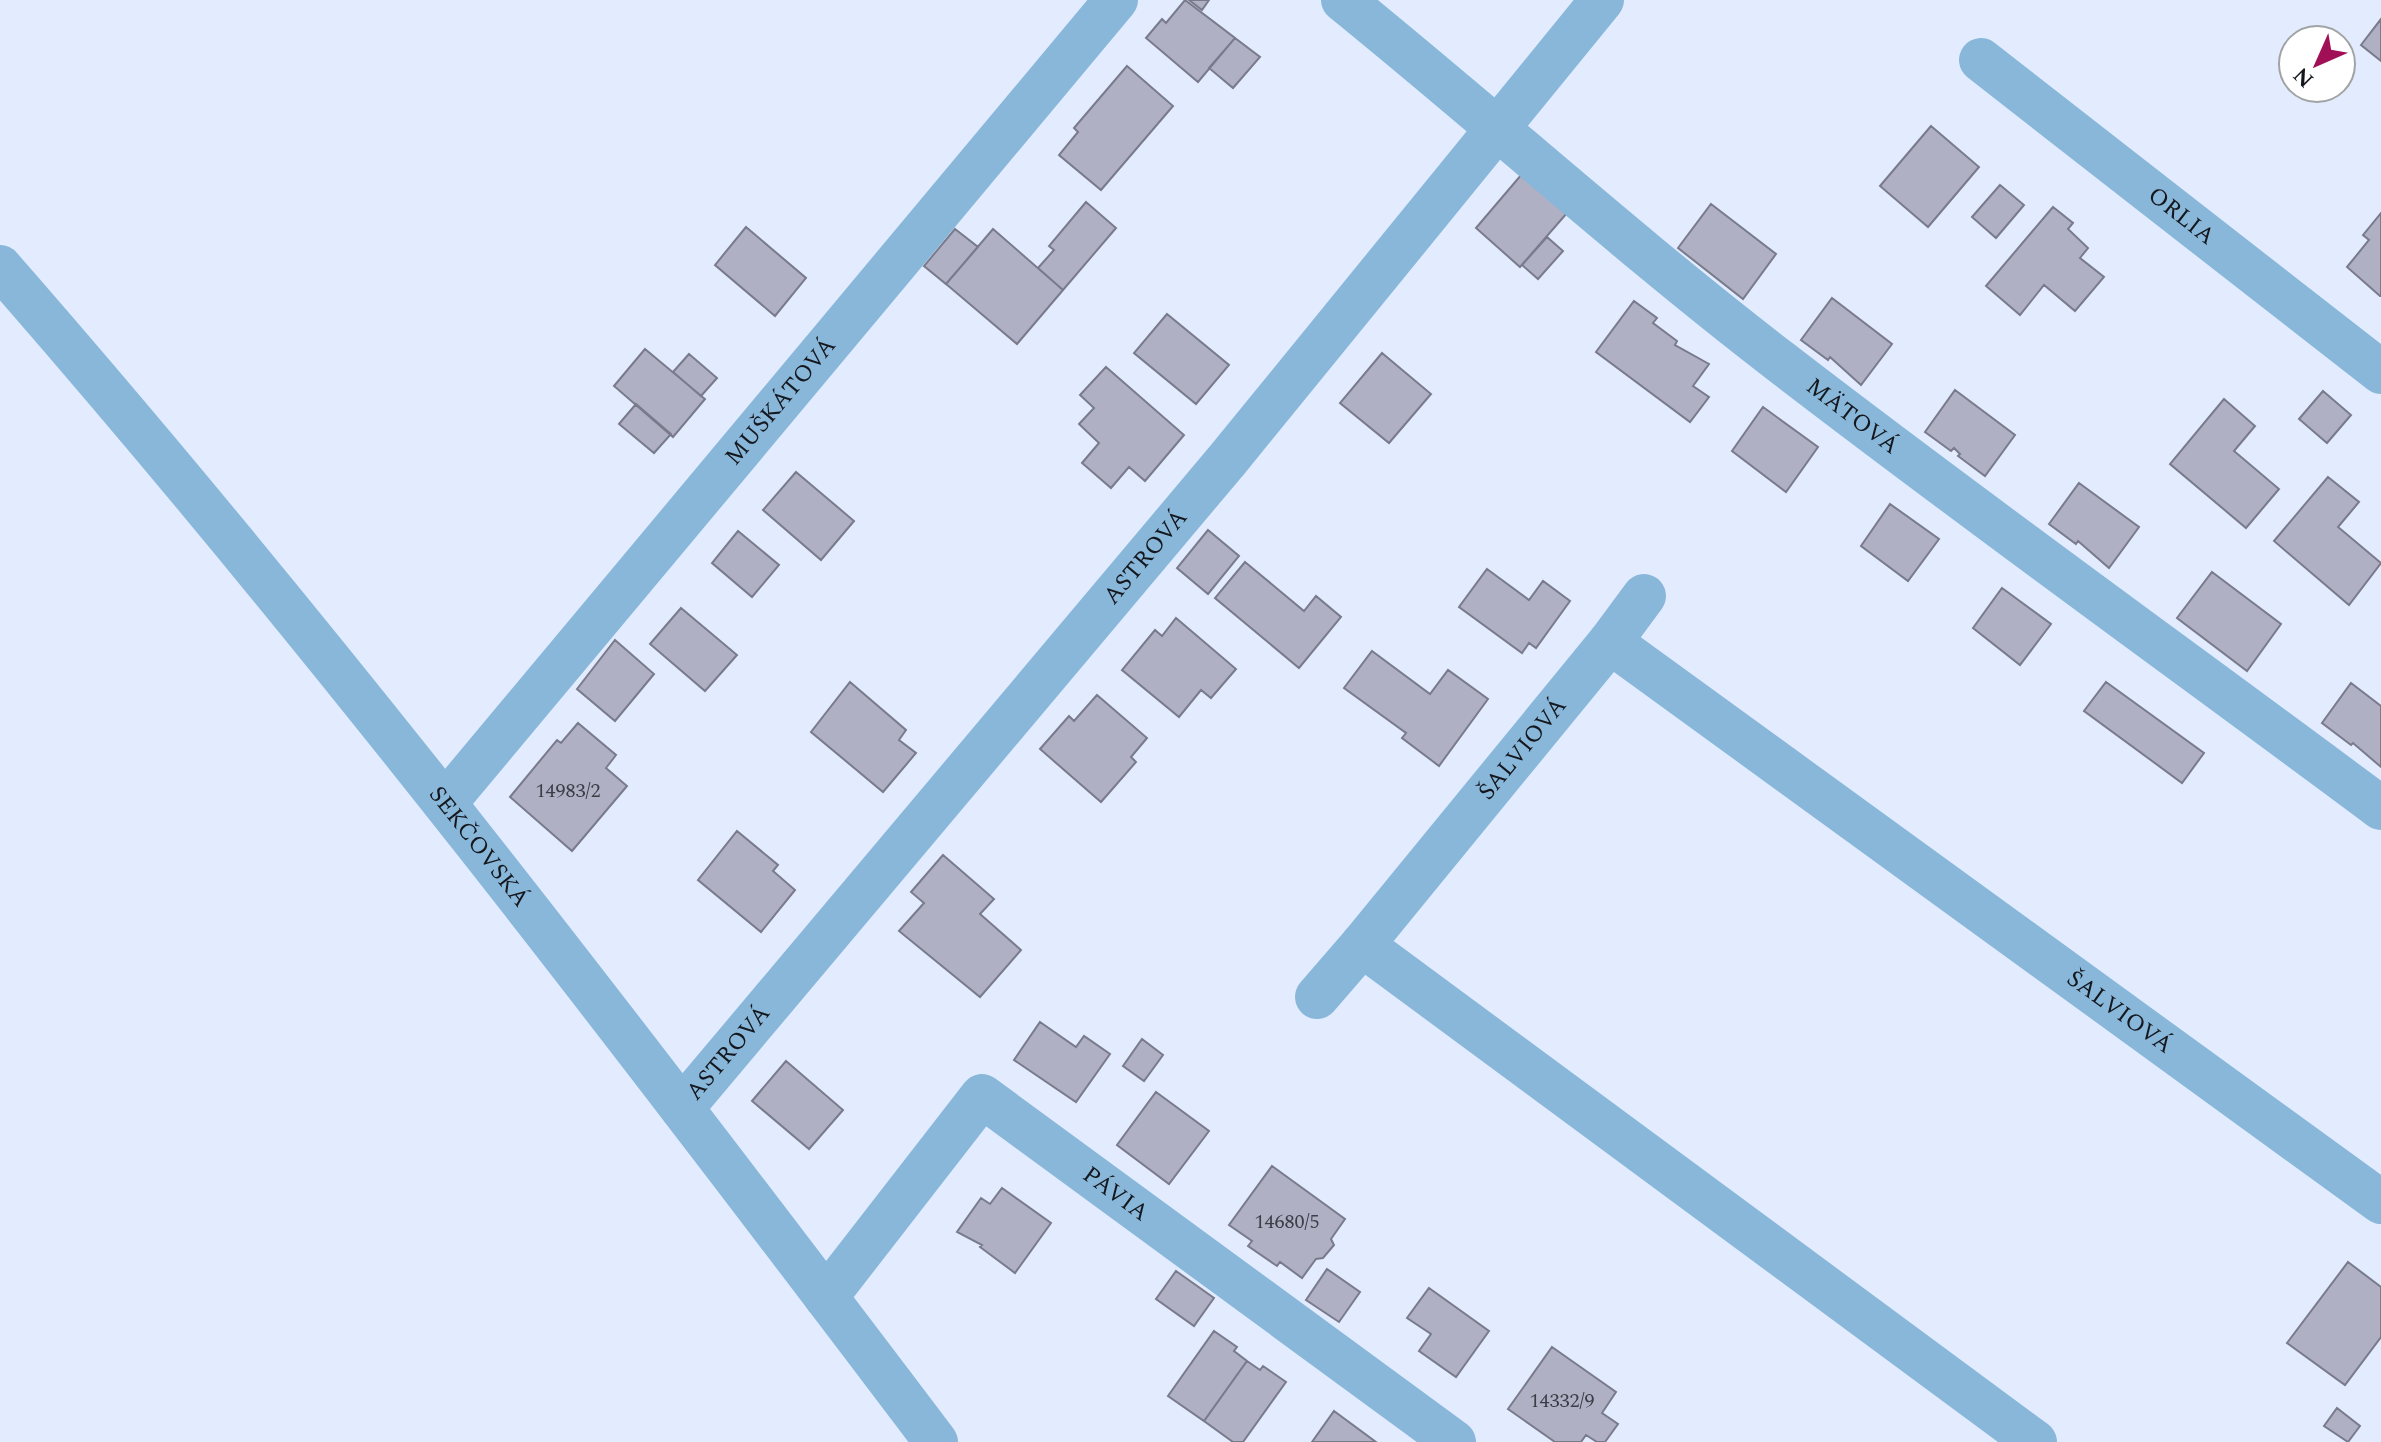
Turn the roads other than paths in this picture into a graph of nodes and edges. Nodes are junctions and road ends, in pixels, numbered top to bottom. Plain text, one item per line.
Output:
1 (1116, 0) edge
2 (1343, 0) edge
3 (1602, 0) edge
4 (1981, 60) dead end
5 (1498, 126) junction
6 (0, 267) edge
7 (2381, 372) edge
8 (1644, 596) dead end
9 (1610, 642) junction
10 (446, 802) junction
11 (2381, 808) edge
12 (1362, 945) junction
13 (1317, 997) dead end
14 (682, 1108) junction
15 (2381, 1202) edge
16 (826, 1297) junction
17 (936, 1442) edge
18 (1454, 1442) edge
19 (2035, 1442) edge

1 - 10 street, MUŠKÁTOVÁ
2 - 5 street, MÄTOVÁ
3 - 5 street, ASTROVÁ
4 - 7 street, ORLIA
5 - 11 street, MÄTOVÁ
5 - 14 street, ASTROVÁ
6 - 10 street, SEKČOVSKÁ
8 - 9 street
9 - 12 street, ŠALVIOVÁ
9 - 15 street, ŠALVIOVÁ
10 - 14 street, SEKČOVSKÁ
12 - 13 street, ŠALVIOVÁ
12 - 19 street
14 - 16 street, SEKČOVSKÁ
16 - 17 street, SEKČOVSKÁ
16 - 18 street, PÁVIA

